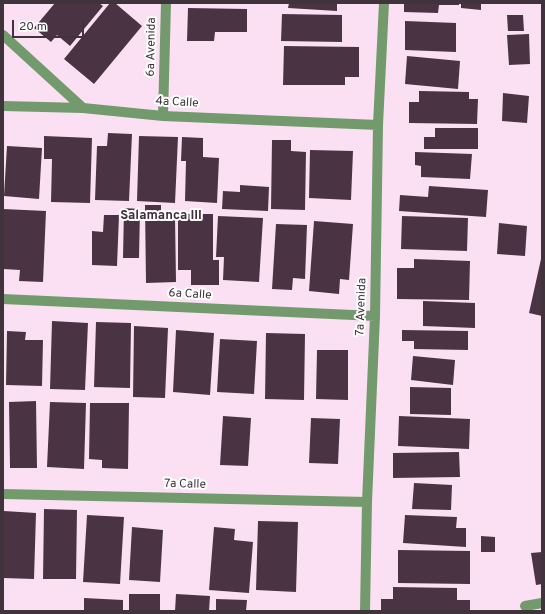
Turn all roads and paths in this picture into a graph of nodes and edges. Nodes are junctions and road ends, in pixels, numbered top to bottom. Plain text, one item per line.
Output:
1 (166, 3) edge
2 (384, 3) edge
3 (3, 35) edge
4 (3, 106) edge
5 (83, 108) junction
6 (164, 116) junction
7 (378, 124) junction
8 (3, 299) edge
9 (375, 316) junction
10 (3, 494) edge
11 (367, 502) junction
12 (542, 603) edge
13 (525, 606) dead end
14 (365, 611) edge

1 - 6 street, 6a Avenida
2 - 7 street, 7a Avenida
3 - 5 street
4 - 5 street, 4a Calle
5 - 6 street, 4a Calle
6 - 7 street, 4a Calle
7 - 9 street, 7a Avenida
8 - 9 street, 6a Calle
9 - 11 street, 7a Avenida
10 - 11 street, 7a Calle
11 - 14 street, 7a Avenida
12 - 13 street

